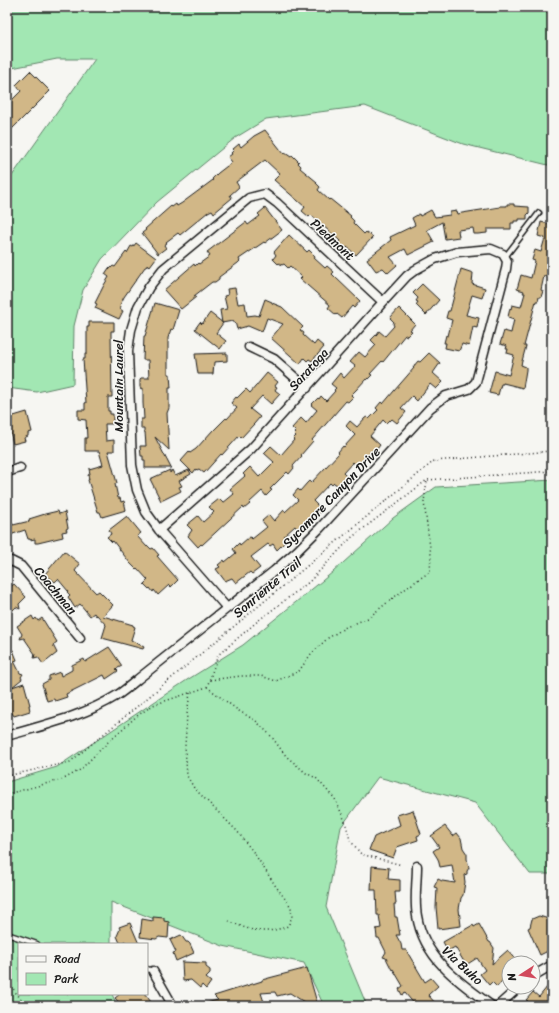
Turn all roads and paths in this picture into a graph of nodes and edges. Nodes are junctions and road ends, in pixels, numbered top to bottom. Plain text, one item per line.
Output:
1 (265, 194) joint
2 (539, 213) dead end
3 (505, 257) junction
4 (383, 302) junction
5 (249, 347) dead end
6 (308, 388) junction
7 (552, 451) edge
8 (20, 468) dead end
9 (552, 471) edge
10 (7, 472) edge
11 (427, 480) junction
12 (159, 530) junction
13 (9, 562) edge
14 (227, 608) junction
15 (80, 638) dead end
16 (210, 680) junction
17 (207, 688) junction
18 (190, 693) junction
19 (7, 736) edge
20 (7, 776) edge
21 (7, 794) edge
22 (402, 865) dead end
23 (417, 866) dead end
24 (229, 921) dead end
25 (7, 934) edge
26 (34, 943) edge
27 (552, 965) edge
28 (150, 970) edge
29 (541, 971) edge
30 (7, 979) edge
31 (510, 995) edge
32 (27, 1006) edge
33 (173, 1006) edge
34 (492, 1006) edge
35 (498, 1006) edge

1 - 4 street, Piedmont
1 - 12 street, Mountain Laurel
2 - 3 lane
3 - 4 street, Saratoga
3 - 14 street, Sycamore Canyon Drive
4 - 6 street, Saratoga
5 - 6 street
6 - 12 street, Saratoga
7 - 20 path, Sonriente Trail
8 - 10 street
9 - 11 path
11 - 16 path
11 - 16 path
12 - 14 street, Mountain Laurel
13 - 15 street, Coachman
14 - 19 street, Sycamore Canyon Drive
16 - 17 path
17 - 18 path
17 - 22 path
18 - 21 path
18 - 24 path
23 - 34 street, Via Buho
25 - 26 lane
27 - 29 street
28 - 33 street
30 - 32 path
31 - 35 street

